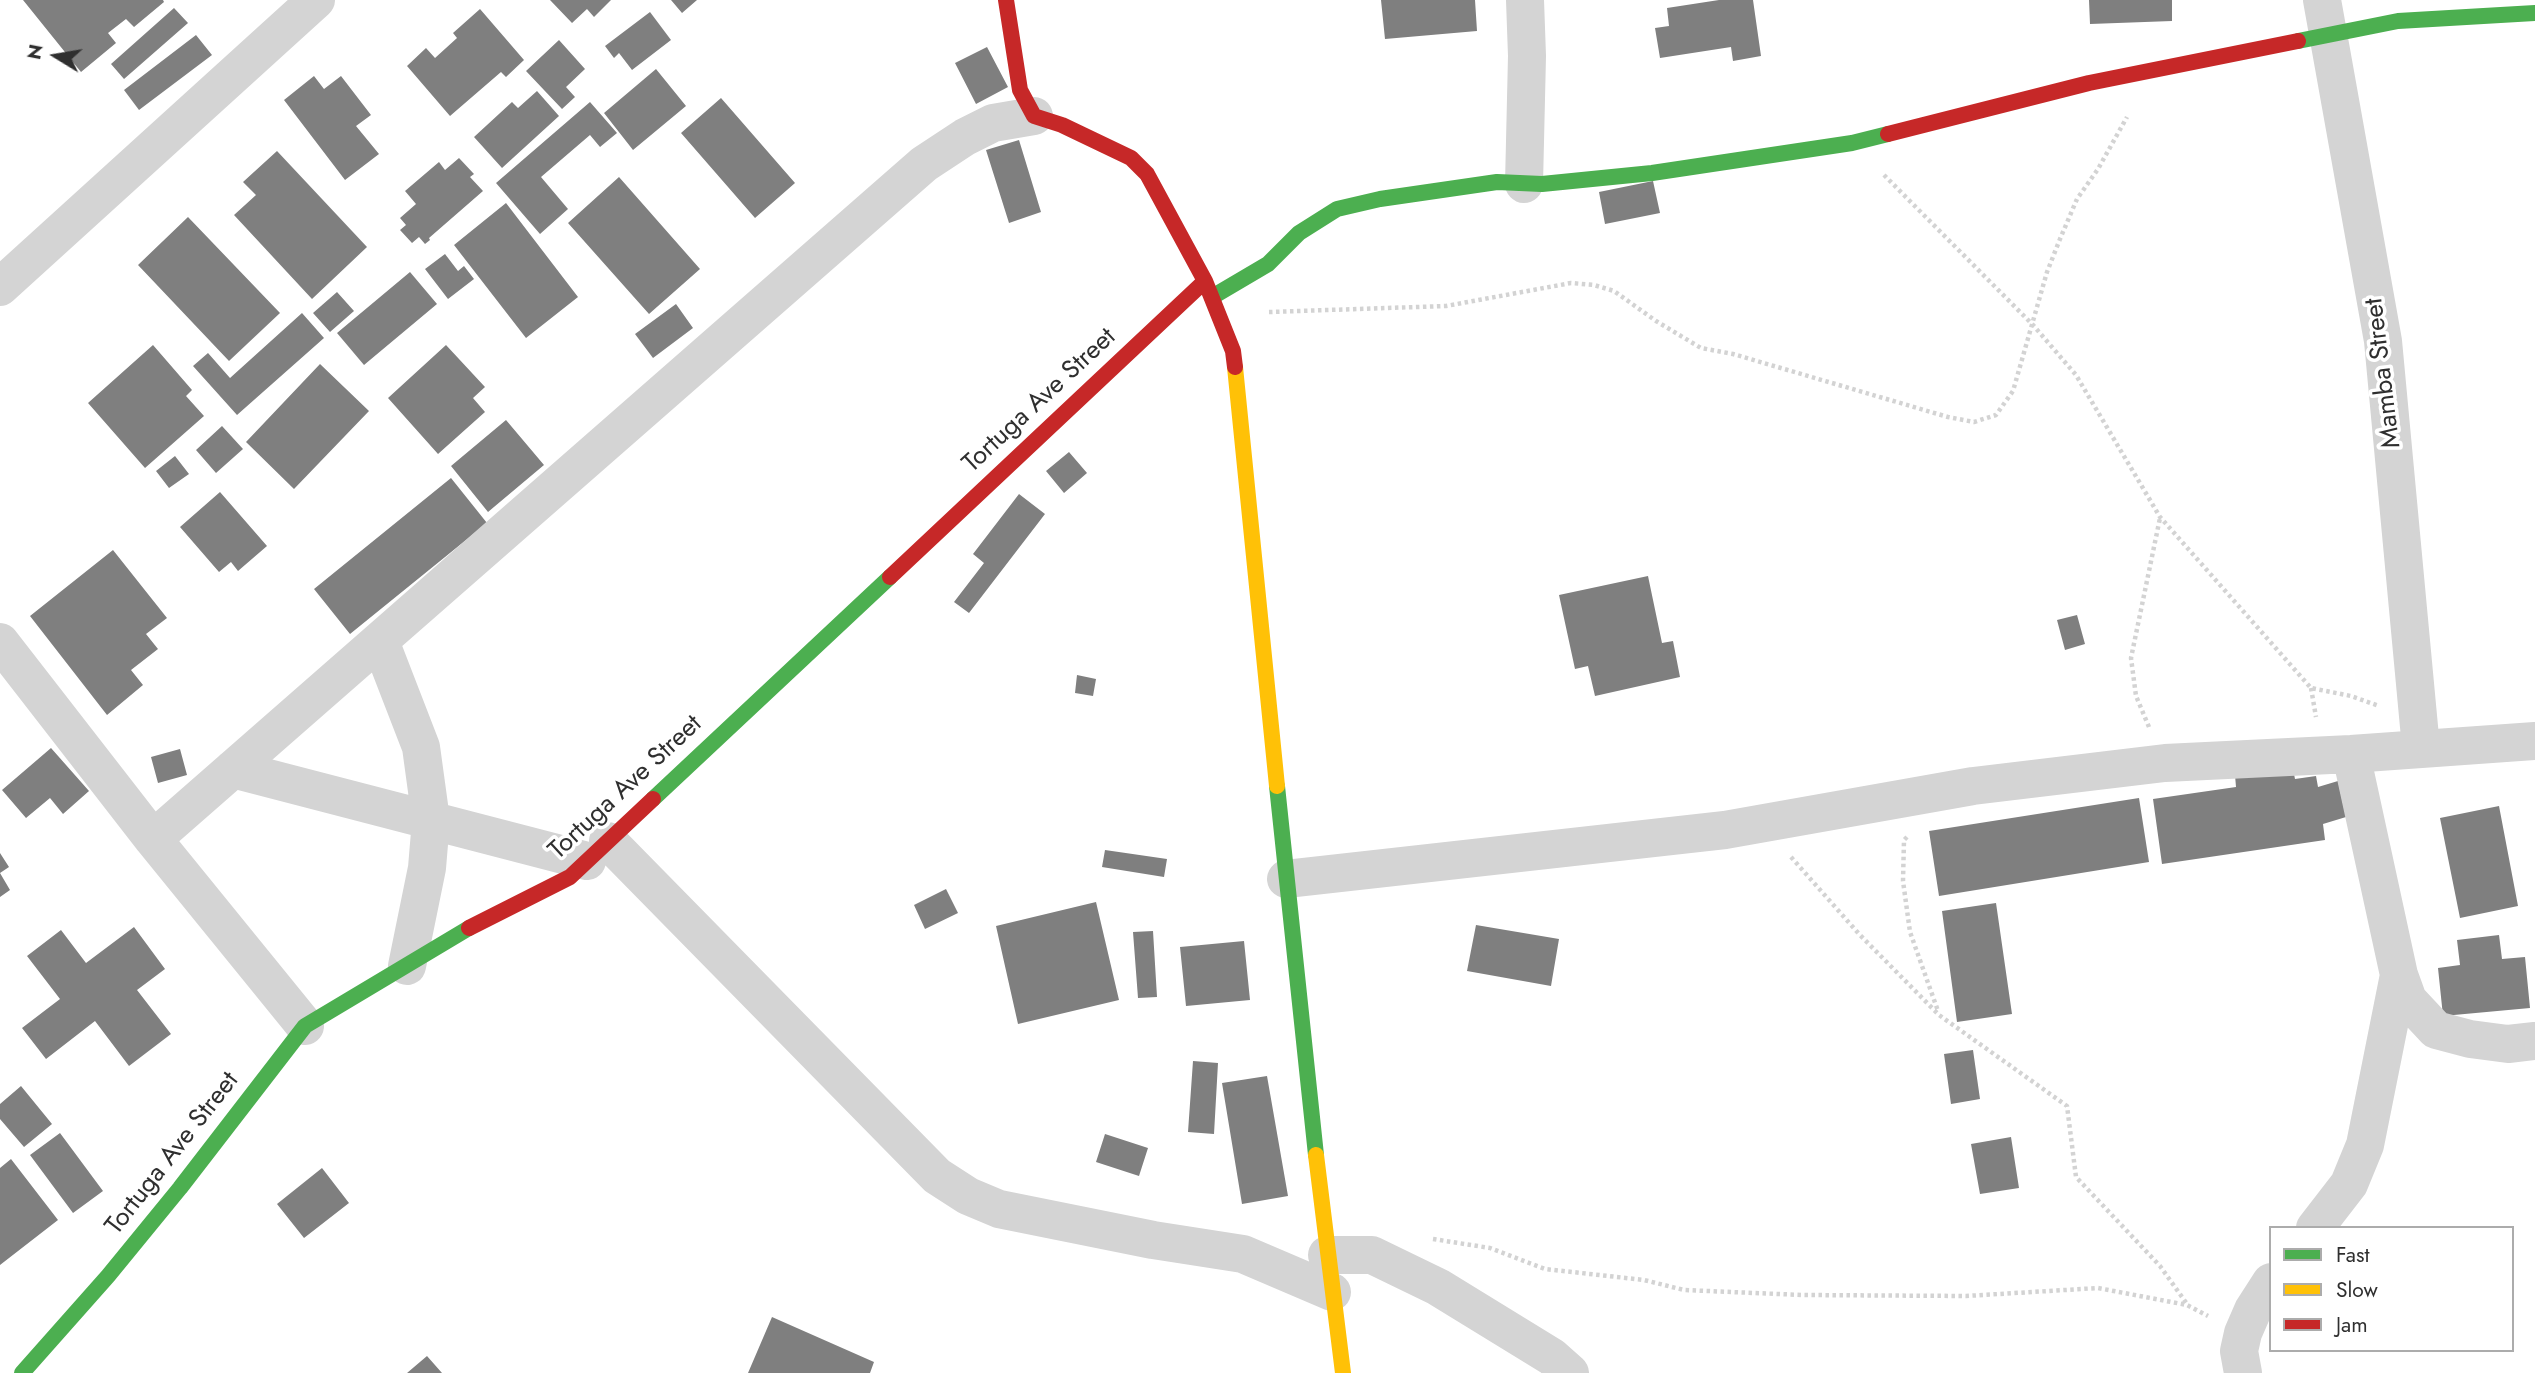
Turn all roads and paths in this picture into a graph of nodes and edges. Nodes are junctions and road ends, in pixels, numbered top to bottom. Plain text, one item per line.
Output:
1 (316, 0) edge
2 (1006, 0) edge
3 (1524, 0) edge
4 (2322, 0) edge
5 (2535, 13) edge
6 (2328, 37) junction
7 (2153, 70) junction
8 (1034, 116) junction
9 (1853, 143) junction
10 (1524, 184) junction
11 (1205, 281) junction
12 (0, 287) edge
13 (1212, 297) junction
14 (1219, 312) junction
15 (2033, 325) junction
16 (2160, 517) junction
17 (380, 641) junction
18 (0, 642) edge
19 (2420, 734) junction
20 (2535, 741) edge
21 (2351, 754) junction
22 (2165, 763) junction
23 (233, 769) junction
24 (1943, 791) junction
25 (431, 820) junction
26 (1763, 825) junction
27 (153, 839) junction
28 (598, 851) junction
29 (1286, 879) junction
30 (407, 966) junction
31 (2399, 975) junction
32 (1939, 1015) junction
33 (305, 1026) junction
34 (2535, 1041) edge
35 (2317, 1226) edge
36 (1327, 1255) junction
37 (1372, 1255) junction
38 (2269, 1285) edge
39 (1332, 1292) junction
40 (2187, 1306) junction
41 (2243, 1334) junction
42 (22, 1373) edge
43 (1343, 1373) edge
44 (1570, 1373) edge
45 (2243, 1373) edge

1 - 12 street
2 - 8 street
3 - 10 street
4 - 6 street, Mamba Street
5 - 6 street
6 - 7 street
6 - 19 street, Mamba Street
7 - 9 street
7 - 15 path
8 - 11 street
8 - 17 street
9 - 10 street
9 - 15 path
10 - 13 street
11 - 13 street
11 - 28 street, Tortuga Ave Street
13 - 14 street
14 - 15 path
14 - 29 street
15 - 16 path
16 - 19 path
16 - 22 path
17 - 23 street
17 - 25 street
18 - 27 street
19 - 20 street
19 - 21 street
21 - 22 street
21 - 31 street
22 - 24 street
23 - 25 street
23 - 27 street
24 - 26 street
24 - 32 path
25 - 28 street
25 - 30 street
26 - 29 street
26 - 32 path
27 - 33 street
28 - 30 street, Tortuga Ave Street
28 - 39 street
29 - 36 street
30 - 33 street, Tortuga Ave Street
31 - 34 street
31 - 35 street
32 - 40 path
33 - 42 street, Tortuga Ave Street
36 - 37 street
36 - 39 street
37 - 40 path
37 - 44 street
38 - 41 street
39 - 43 street
40 - 41 path
41 - 45 street

